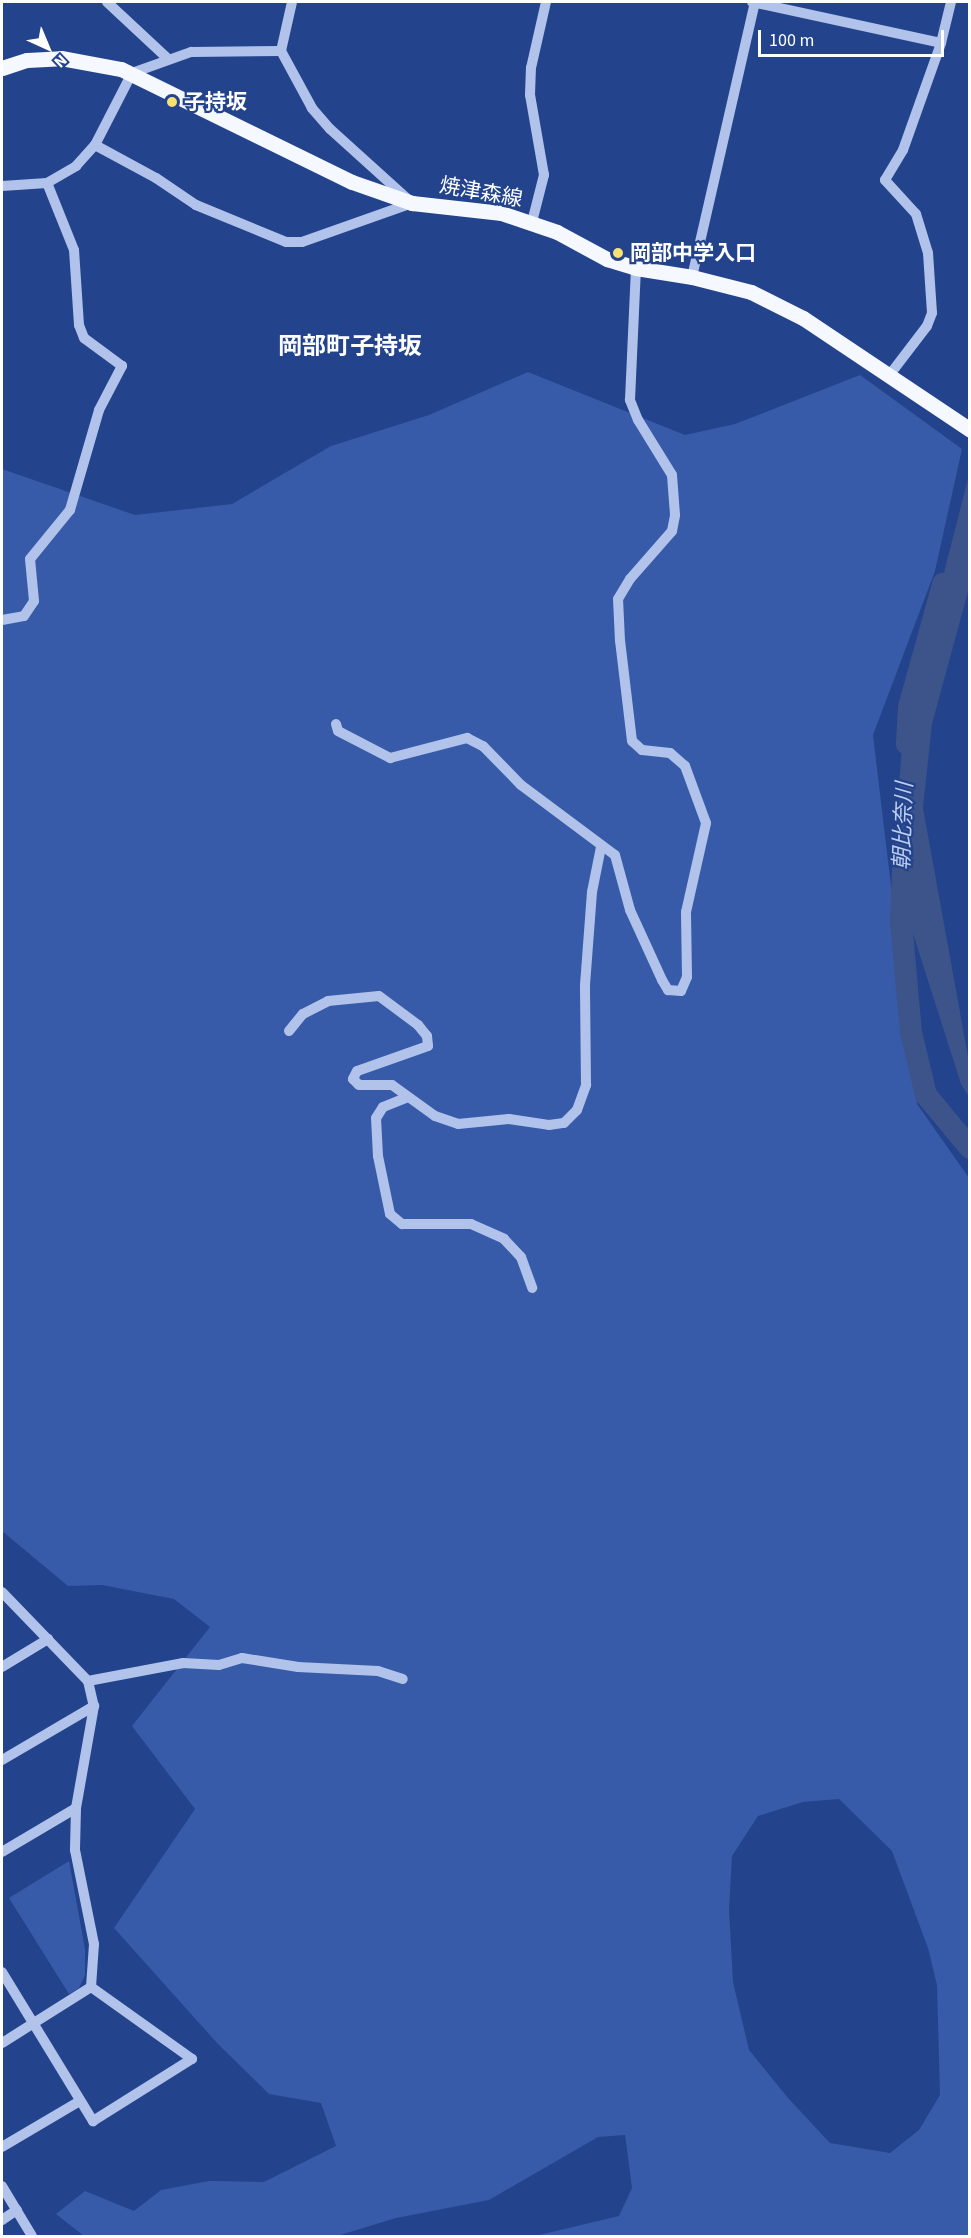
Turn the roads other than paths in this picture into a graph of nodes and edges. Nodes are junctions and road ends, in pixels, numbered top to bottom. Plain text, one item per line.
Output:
1 (107, 2) edge
2 (292, 2) edge
3 (546, 2) edge
4 (753, 2) edge
5 (951, 2) edge
6 (941, 43) junction
7 (281, 51) junction
8 (166, 57) junction
9 (2, 68) edge
10 (132, 73) junction
11 (95, 145) junction
12 (47, 183) junction
13 (2, 186) edge
14 (412, 203) junction
15 (532, 222) junction
16 (636, 268) junction
17 (692, 277) junction
18 (888, 376) junction
19 (969, 430) edge
20 (2, 620) edge
21 (336, 724) dead end
22 (601, 847) junction
23 (289, 1031) dead end
24 (408, 1097) junction
25 (532, 1288) dead end
26 (2, 1592) edge
27 (48, 1639) junction
28 (2, 1667) edge
29 (403, 1679) dead end
30 (88, 1681) junction
31 (94, 1706) junction
32 (2, 1760) edge
33 (76, 1808) junction
34 (2, 1852) edge
35 (2, 1972) edge
36 (91, 1987) junction
37 (34, 2023) junction
38 (2, 2043) edge
39 (78, 2102) junction
40 (2, 2146) edge
41 (2, 2186) edge
42 (17, 2210) junction
43 (2, 2220) edge
44 (32, 2236) edge

1 - 8 street
2 - 7 street
3 - 15 street
4 - 6 street
4 - 17 street
5 - 6 street
6 - 18 street
7 - 8 street
7 - 14 street
8 - 10 street
9 - 10 main road, 焼津森線
10 - 11 street
10 - 14 main road, 焼津森線
11 - 12 street
11 - 14 street
12 - 13 street
12 - 20 street
14 - 15 main road, 焼津森線
15 - 16 main road, 焼津森線
16 - 17 main road, 焼津森線
16 - 22 street
17 - 18 main road, 焼津森線
18 - 19 main road, 焼津森線
21 - 22 street
22 - 24 street
23 - 24 street
24 - 25 street
26 - 27 street
27 - 28 street
27 - 30 street
29 - 30 street
30 - 31 street
31 - 32 street
31 - 33 street
33 - 34 street
33 - 36 street
35 - 37 street
36 - 37 street
36 - 39 street
37 - 38 street
37 - 39 street
39 - 40 street
41 - 42 street
42 - 43 street
42 - 44 street

